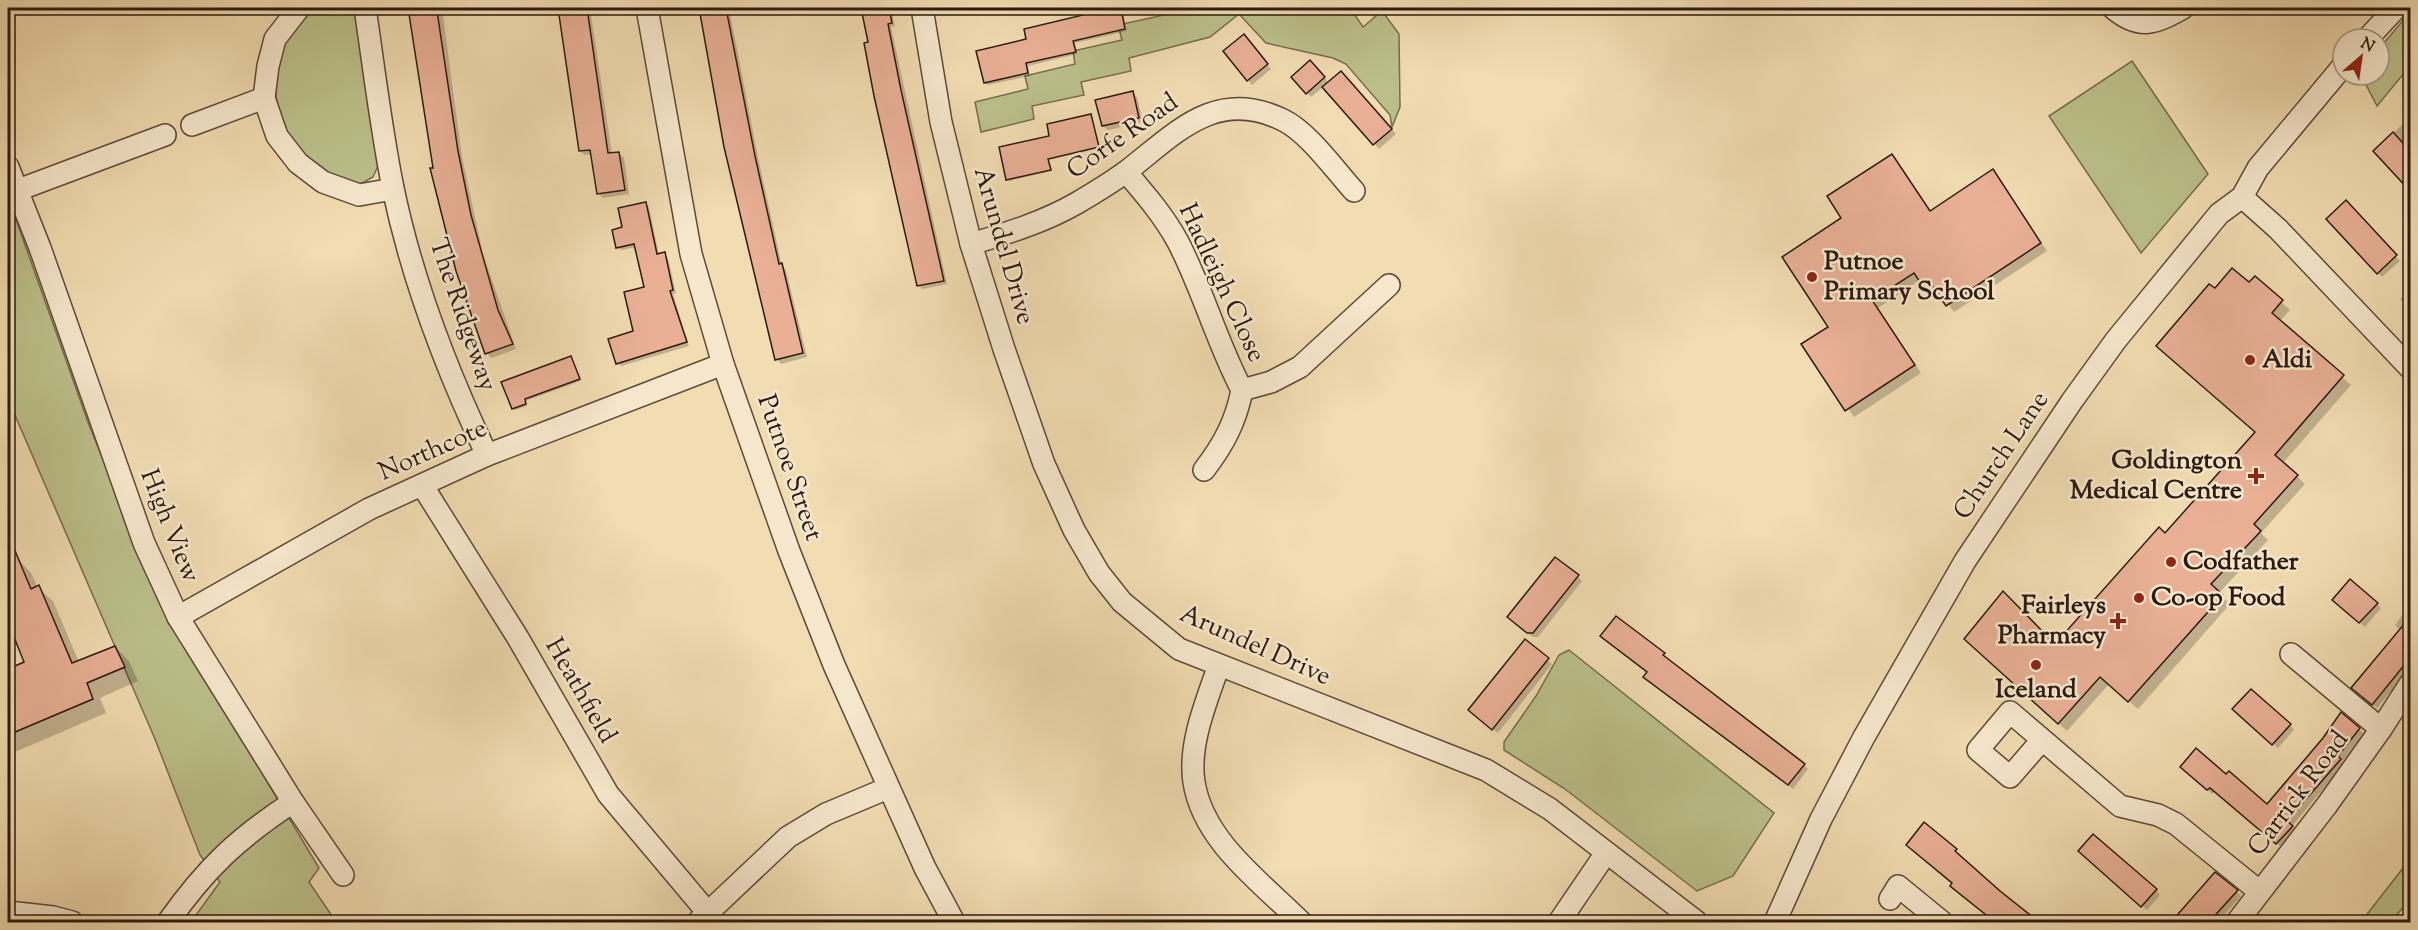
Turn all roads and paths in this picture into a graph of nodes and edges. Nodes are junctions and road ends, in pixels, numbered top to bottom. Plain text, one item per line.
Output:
1 (299, 8) edge
2 (364, 8) edge
3 (647, 8) edge
4 (922, 8) edge
5 (2113, 8) edge
6 (2183, 8) edge
7 (2385, 11) edge
8 (2375, 27) edge
9 (2331, 80) edge
10 (264, 98) junction
11 (192, 125) dead end
12 (165, 135) dead end
13 (8, 167) edge
14 (1125, 172) junction
15 (393, 189) junction
16 (18, 190) junction
17 (1354, 191) dead end
18 (2242, 197) junction
19 (971, 244) junction
20 (1389, 285) dead end
21 (723, 364) junction
22 (2410, 368) edge
23 (1242, 390) junction
24 (487, 455) junction
25 (1204, 470) dead end
26 (422, 485) junction
27 (178, 617) junction
28 (2291, 654) dead end
29 (1219, 665) junction
30 (2410, 684) edge
31 (2381, 729) junction
32 (2042, 740) dead end
33 (888, 788) junction
34 (293, 802) junction
35 (1606, 853) junction
36 (343, 875) dead end
37 (2260, 892) junction
38 (1890, 899) dead end
39 (8, 912) edge
40 (703, 918) edge
41 (72, 922) edge
42 (168, 922) edge
43 (954, 922) edge
44 (1301, 922) edge
45 (1559, 922) edge
46 (1697, 922) edge
47 (1775, 922) edge
48 (1941, 922) edge
49 (2236, 922) edge

1 - 10 street
2 - 15 street, The Ridgeway
3 - 21 street, Putnoe Street
4 - 19 street, Arundel Drive
5 - 6 street
7 - 8 street
9 - 18 street, Church Lane
10 - 11 street
10 - 15 street
12 - 16 street
13 - 16 street, High View
14 - 17 street, Corfe Road
14 - 19 street, Corfe Road
14 - 23 street, Hadleigh Close
15 - 24 street, The Ridgeway
16 - 27 street, High View
18 - 22 street
18 - 47 street, Church Lane
19 - 29 street, Arundel Drive
20 - 23 street, Hadleigh Close
21 - 24 street, Northcote
21 - 33 street, Putnoe Street
23 - 25 street, Hadleigh Close
24 - 26 street, Northcote
26 - 27 street, Northcote
26 - 40 street, Heathfield
27 - 34 street, High View
28 - 31 street, Carrick Road
29 - 35 street, Arundel Drive
29 - 44 street
30 - 31 street, Carrick Road
31 - 37 street, Carrick Road
32 - 37 street, Carrick Road
33 - 40 street
33 - 43 street, Putnoe Street
34 - 36 street, High View
34 - 42 street
35 - 45 street
35 - 46 street, Arundel Drive
37 - 49 street, Carrick Road
38 - 48 street
39 - 41 street

